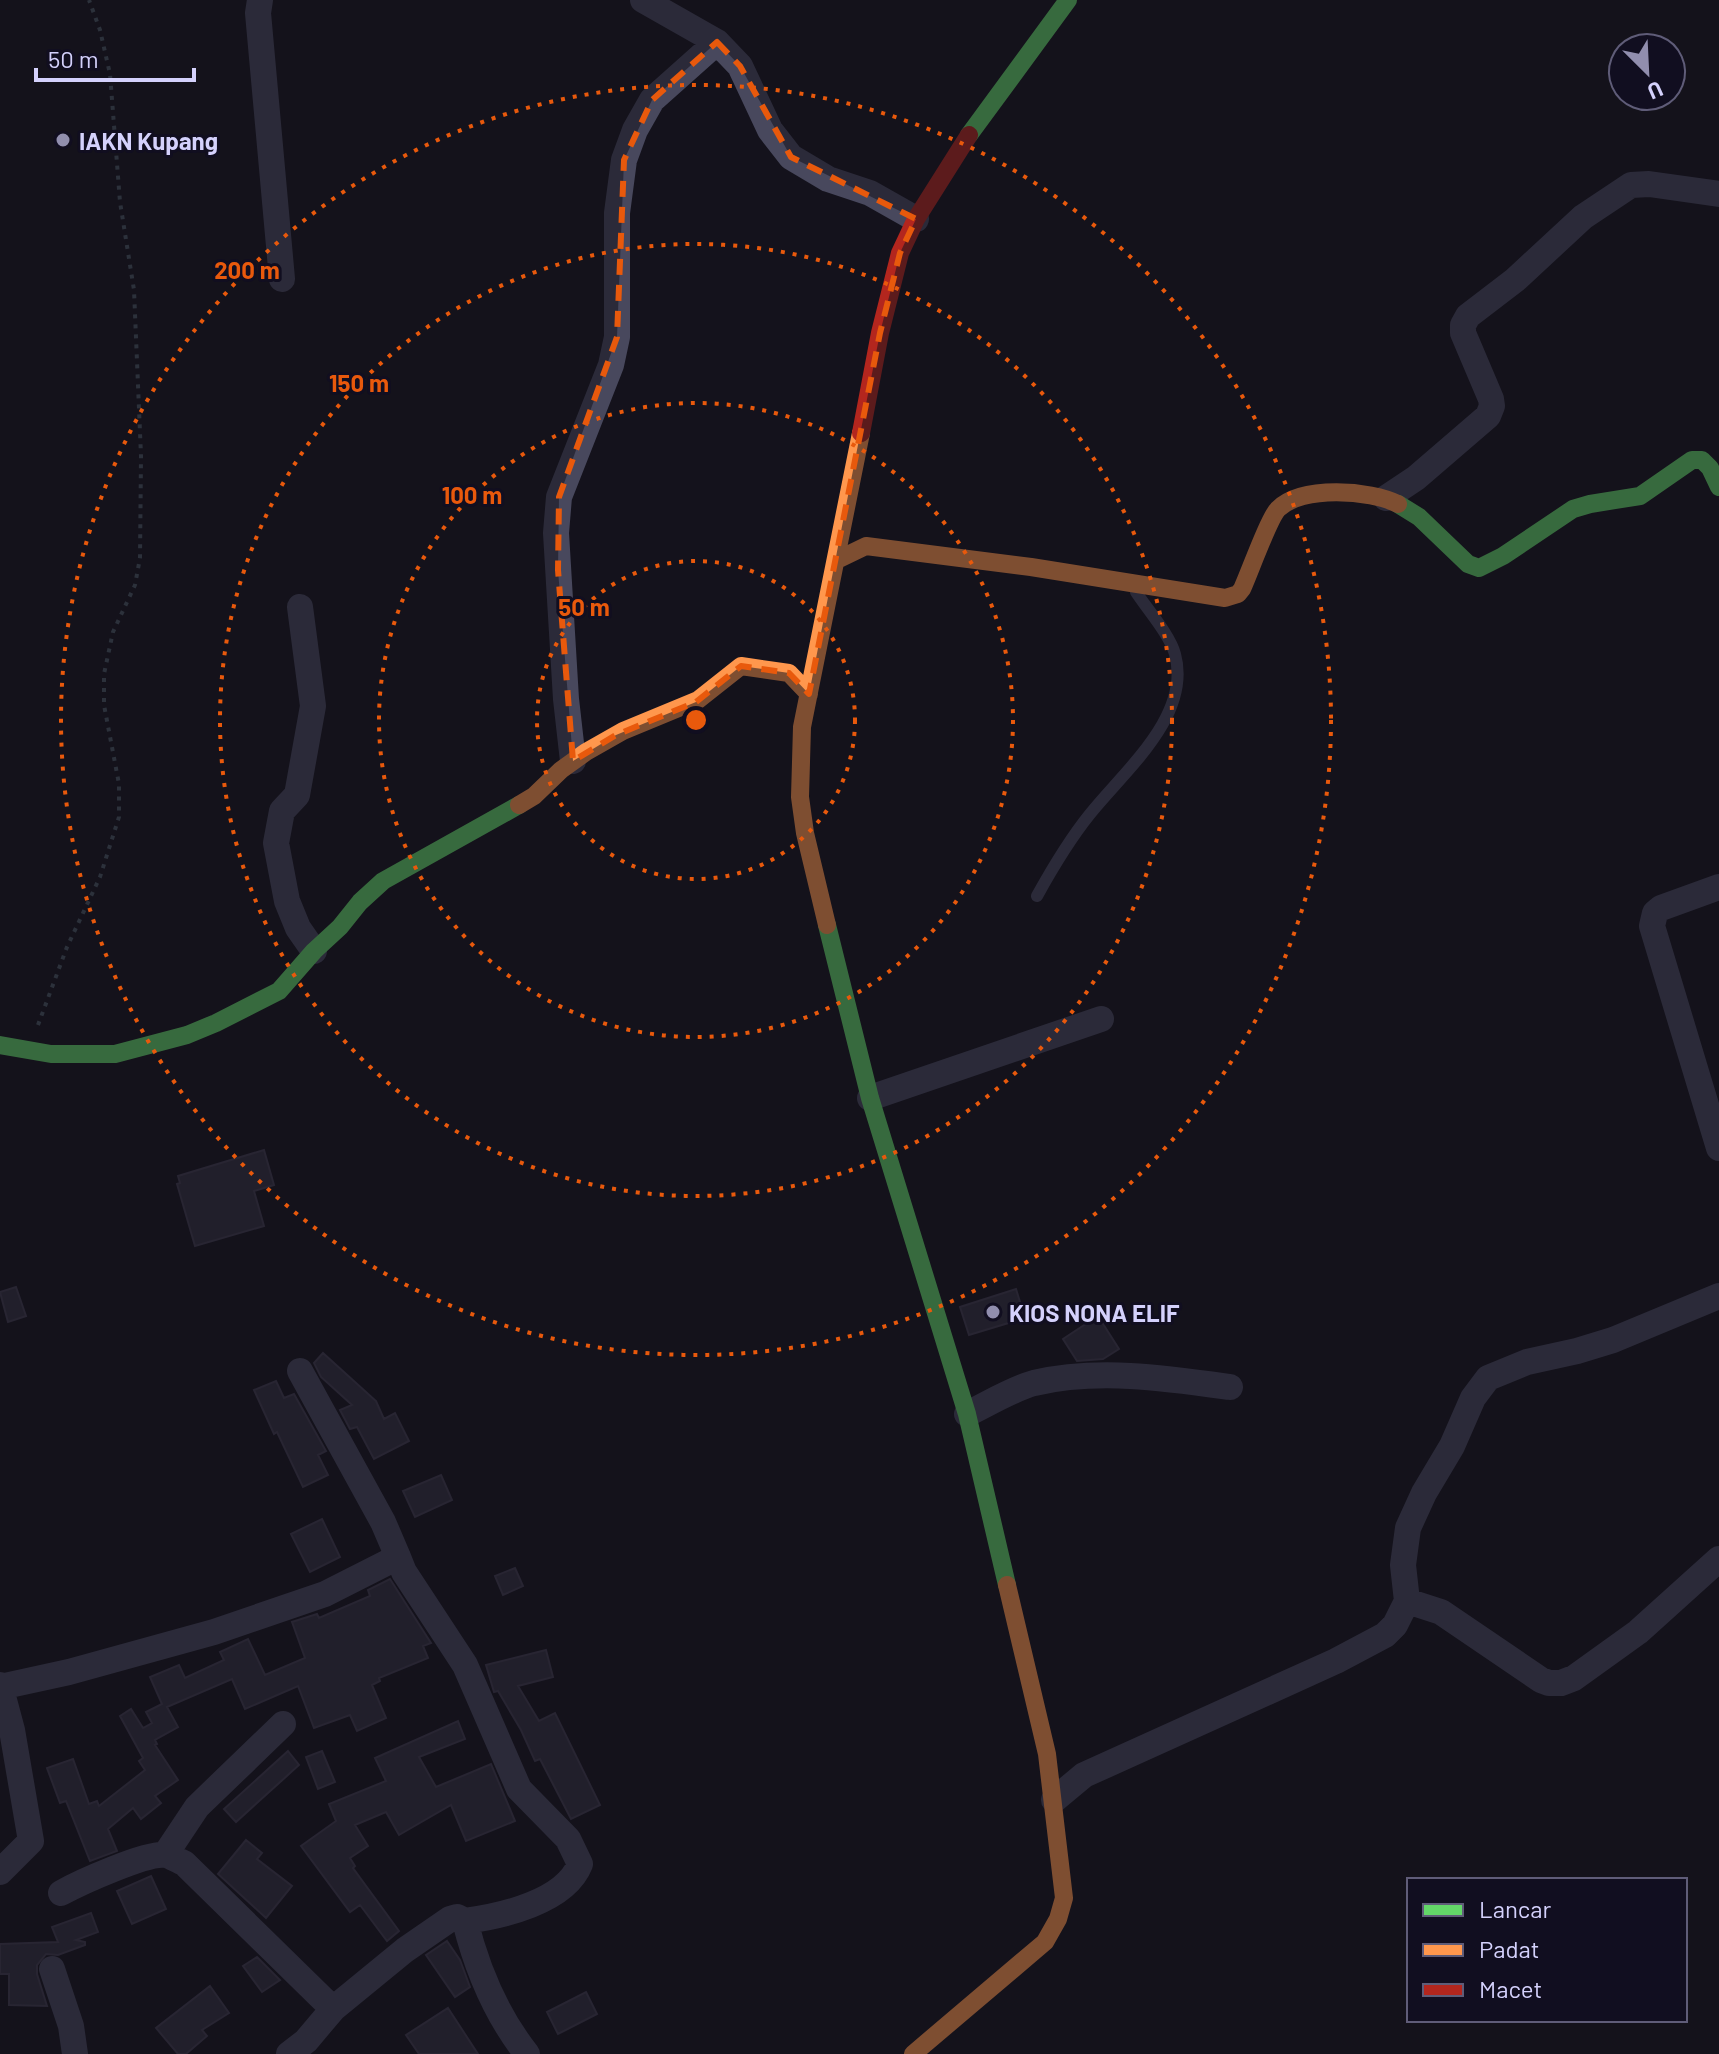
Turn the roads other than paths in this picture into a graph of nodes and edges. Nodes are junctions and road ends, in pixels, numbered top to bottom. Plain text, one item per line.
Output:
1 (260, 0) edge
2 (643, 0) edge
3 (1058, 5) edge
4 (717, 42) junction
5 (1719, 194) edge
6 (916, 219) junction
7 (282, 279) dead end
8 (1719, 487) edge
9 (1386, 498) junction
10 (837, 560) junction
11 (1130, 583) junction
12 (300, 607) dead end
13 (809, 694) junction
14 (573, 761) junction
15 (1719, 887) edge
16 (1037, 896) dead end
17 (314, 951) junction
18 (1101, 1019) dead end
19 (0, 1045) edge
20 (870, 1098) junction
21 (1719, 1148) edge
22 (1719, 1296) edge
23 (300, 1371) dead end
24 (1230, 1387) dead end
25 (967, 1414) junction
26 (398, 1557) junction
27 (1719, 1559) edge
28 (1407, 1601) junction
29 (0, 1687) edge
30 (283, 1724) dead end
31 (1054, 1800) junction
32 (165, 1855) junction
33 (0, 1872) edge
34 (61, 1893) dead end
35 (465, 1921) junction
36 (52, 1969) dead end
37 (333, 2009) junction
38 (75, 2054) edge
39 (289, 2054) edge
40 (527, 2054) edge
41 (913, 2054) edge

1 - 7 street
2 - 4 street
3 - 6 street
4 - 6 street
4 - 14 street
5 - 9 street
6 - 10 street
8 - 9 street
9 - 11 street
10 - 11 street
10 - 13 street
11 - 16 lane
12 - 17 street
13 - 14 street
13 - 20 street
14 - 17 street
15 - 21 street
17 - 19 street
18 - 20 street
20 - 25 street
22 - 28 street
23 - 26 street
24 - 25 street
25 - 31 street
26 - 29 street
26 - 35 street
27 - 28 street
28 - 31 street
29 - 33 street
30 - 32 street
31 - 41 street
32 - 34 street
32 - 37 street
35 - 37 street
35 - 40 street
36 - 38 street
37 - 39 street

